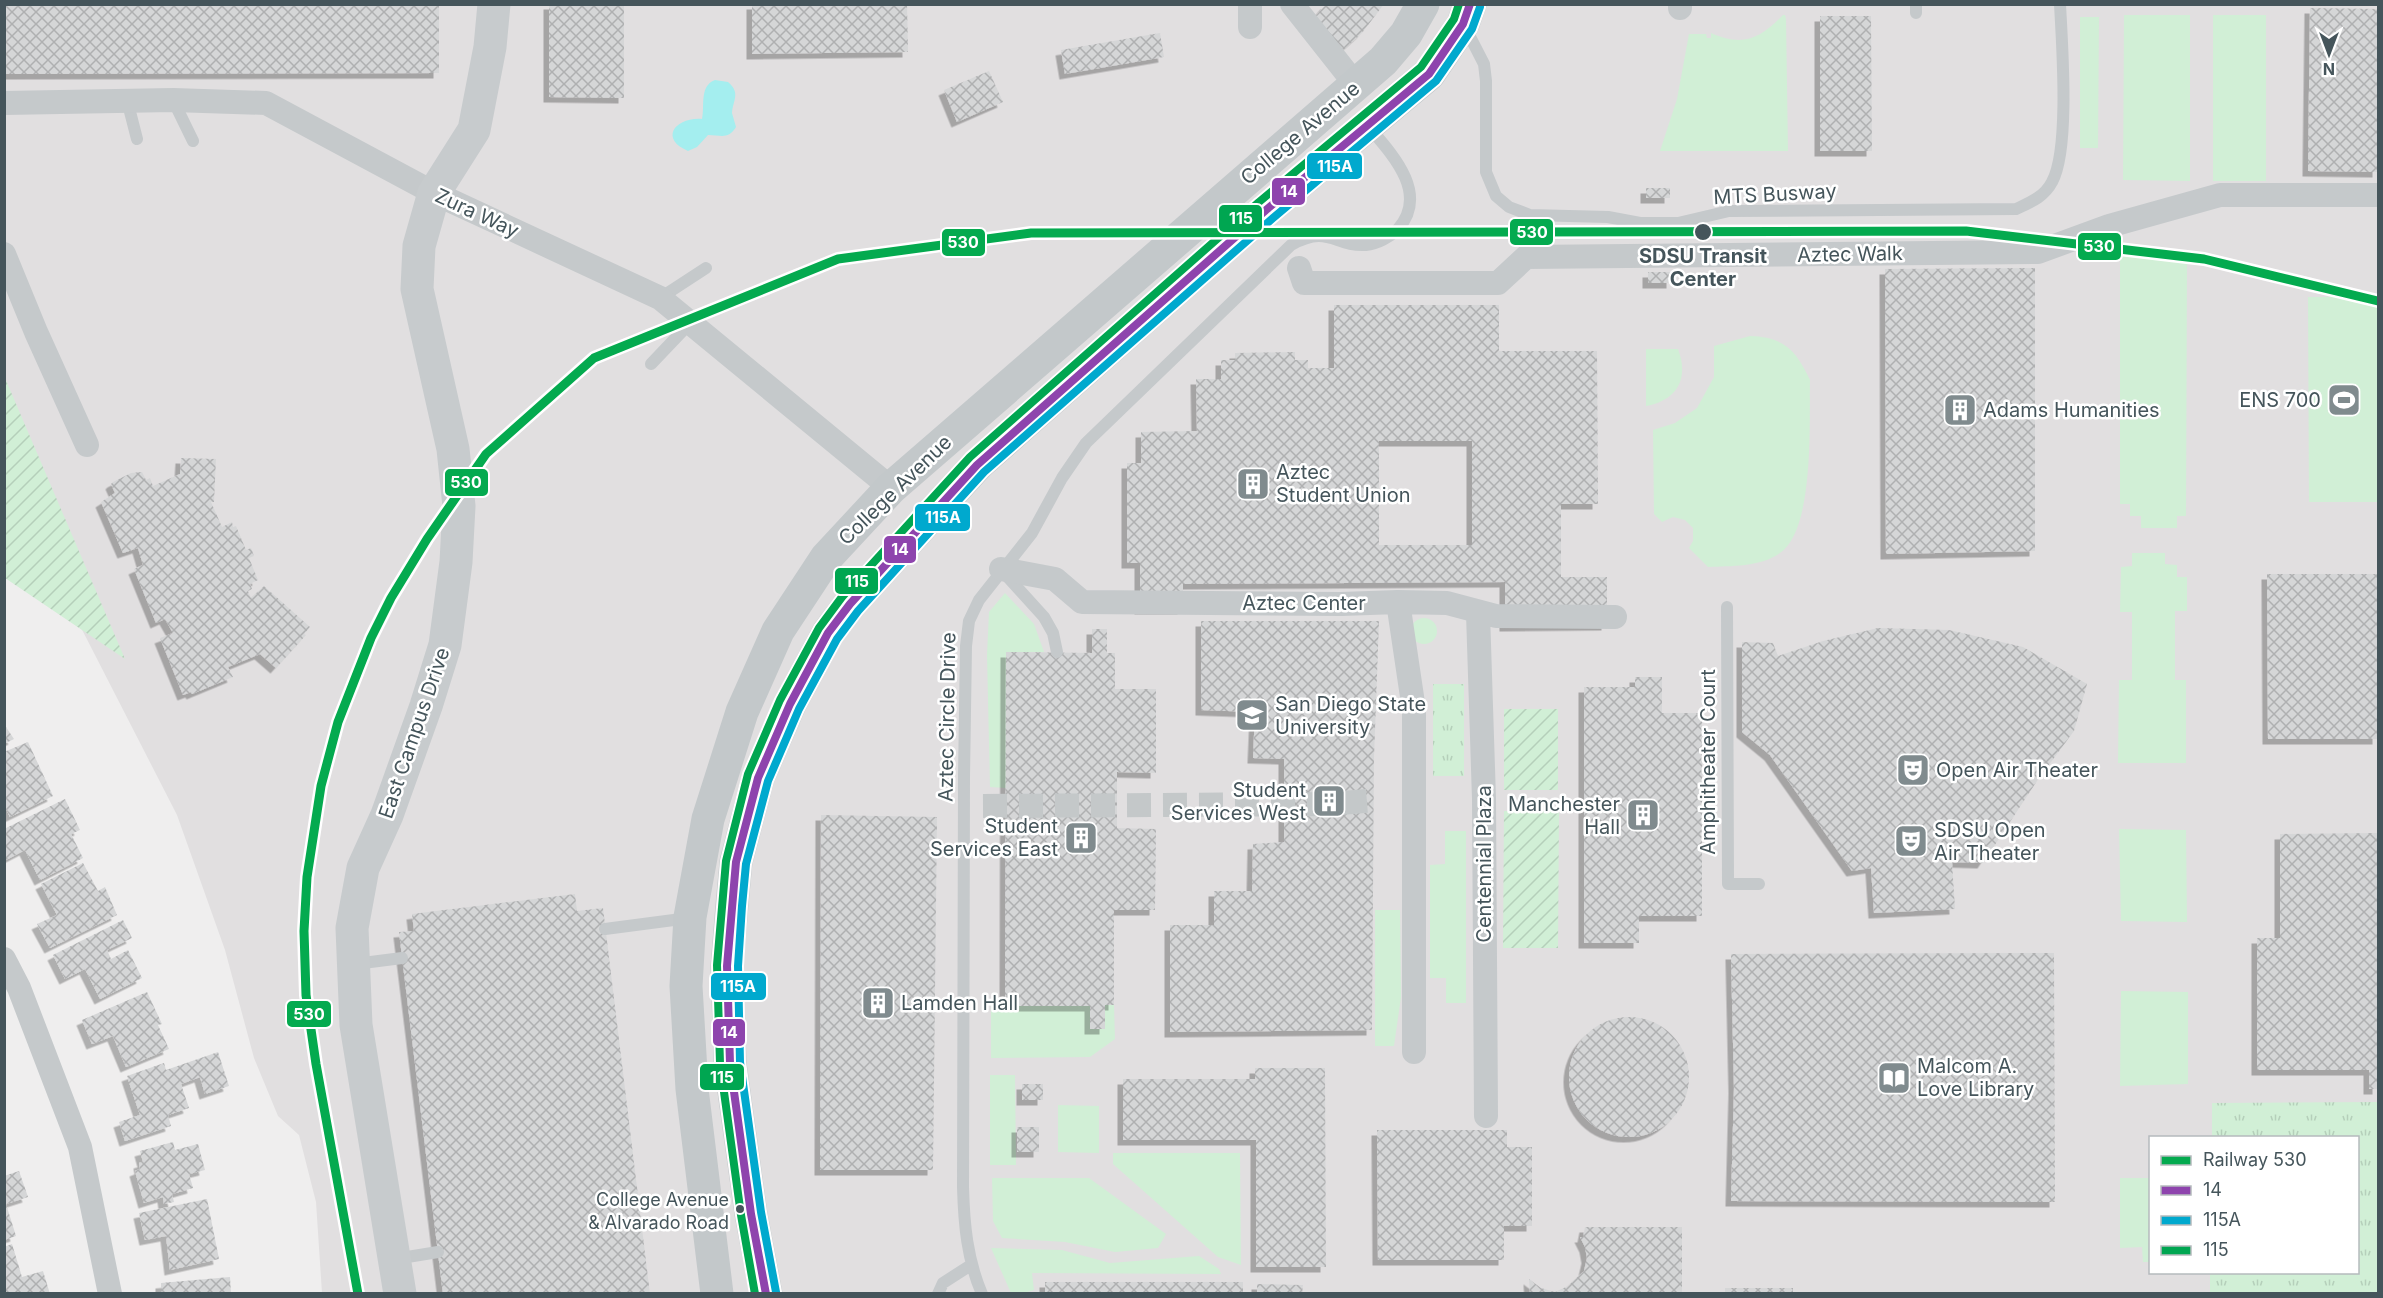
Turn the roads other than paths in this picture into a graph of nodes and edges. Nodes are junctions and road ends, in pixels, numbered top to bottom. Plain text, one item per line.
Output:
1 (494, 4) edge
2 (1292, 4) edge
3 (1423, 4) edge
4 (2060, 4) edge
5 (1466, 14) edge
6 (1356, 86) junction
7 (127, 100) junction
8 (173, 100) junction
9 (4, 103) edge
10 (1368, 125) junction
11 (137, 139) dead end
12 (193, 141) dead end
13 (434, 193) junction
14 (2379, 195) edge
15 (4, 254) edge
16 (706, 268) dead end
17 (1299, 268) dead end
18 (660, 298) junction
19 (690, 323) junction
20 (651, 364) dead end
21 (87, 445) dead end
22 (891, 488) junction
23 (1001, 570) junction
24 (1398, 602) junction
25 (850, 604) junction
26 (1727, 608) dead end
27 (1479, 613) junction
28 (1615, 617) dead end
29 (1057, 652) dead end
30 (1759, 884) dead end
31 (690, 917) junction
32 (605, 929) dead end
33 (402, 958) dead end
34 (4, 960) edge
35 (354, 964) junction
36 (1414, 1052) dead end
37 (1486, 1116) dead end
38 (438, 1252) dead end
39 (394, 1259) junction
40 (971, 1265) junction
41 (110, 1293) edge
42 (400, 1293) edge
43 (717, 1293) edge
44 (766, 1293) edge
45 (938, 1293) edge
46 (982, 1293) edge

1 - 13 street, East Campus Drive
2 - 6 street
3 - 6 main road, College Avenue
4 - 5 lane, MTS Busway
5 - 10 main road, College Avenue
6 - 22 main road, College Avenue
7 - 8 street, Zura Way
7 - 9 street, Zura Way
7 - 11 lane
8 - 12 lane
8 - 13 street, Zura Way
10 - 23 lane, Aztec Circle Drive
10 - 25 main road, College Avenue
13 - 18 street, Zura Way
13 - 35 street, East Campus Drive
14 - 17 street, Aztec Walk
15 - 21 street
16 - 18 lane
18 - 19 street, Zura Way
19 - 20 lane
19 - 22 street, Zura Way
22 - 25 main road
22 - 31 main road, College Avenue
23 - 24 street, Aztec Center
23 - 29 lane
23 - 40 lane, Aztec Circle Drive
24 - 27 street, Aztec Center
24 - 36 street
25 - 44 main road, College Avenue
26 - 30 lane, Amphitheater Court
27 - 28 street, Aztec Center
27 - 37 street, Centennial Plaza
31 - 32 lane
31 - 43 main road, College Avenue
33 - 35 lane
34 - 41 street
35 - 39 street, East Campus Drive
38 - 39 lane
39 - 42 street, East Campus Drive
40 - 45 lane
40 - 46 lane, Aztec Circle Drive

